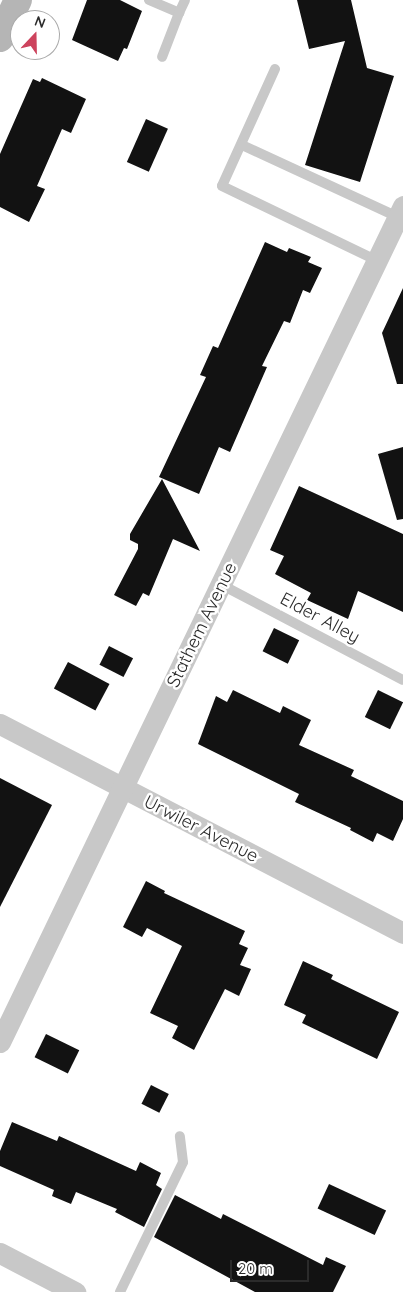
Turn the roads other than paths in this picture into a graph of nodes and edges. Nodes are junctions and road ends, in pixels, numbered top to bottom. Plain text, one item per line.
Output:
1 (18, 0) edge
2 (149, 0) edge
3 (184, 0) edge
4 (179, 13) junction
5 (0, 38) edge
6 (162, 57) dead end
7 (275, 69) dead end
8 (242, 145) junction
9 (400, 212) edge
10 (378, 261) junction
11 (222, 585) junction
12 (403, 680) edge
13 (0, 724) edge
14 (121, 788) junction
15 (403, 933) edge
16 (0, 1042) edge
17 (180, 1136) dead end
18 (0, 1253) edge
19 (75, 1292) edge
20 (120, 1292) edge

1 - 5 street
2 - 4 lane
3 - 4 lane
4 - 6 lane
7 - 8 lane
8 - 9 lane
8 - 10 lane
9 - 10 street, Stathem Avenue
10 - 11 street, Stathem Avenue
11 - 12 lane, Elder Alley
11 - 14 street, Stathem Avenue
13 - 14 street, Urwiler Avenue
14 - 15 street, Urwiler Avenue
14 - 16 street, Stathem Avenue
17 - 20 lane
18 - 19 street

